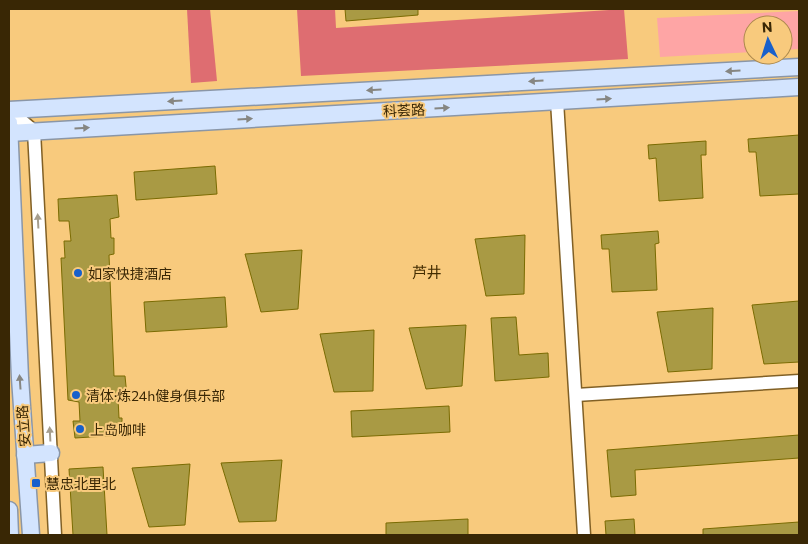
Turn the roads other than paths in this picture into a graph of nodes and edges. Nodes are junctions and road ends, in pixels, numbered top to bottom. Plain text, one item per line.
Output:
1 (799, 67) edge
2 (799, 87) edge
3 (557, 101) junction
4 (9, 109) edge
5 (34, 131) junction
6 (9, 133) edge
7 (799, 381) edge
8 (576, 395) junction
9 (51, 454) junction
10 (26, 455) junction
11 (9, 510) edge
12 (10, 535) edge
13 (31, 535) edge
14 (55, 535) edge
15 (584, 535) edge

1 -> 4 main road, 科荟路
3 -> 2 main road, 科荟路
5 -> 3 main road, 科荟路
3 - 8 street
4 - 5 street
4 - 6 main road, 安立路
5 - 6 main road, 科荟路
9 -> 5 street, 安立路
10 -> 6 main road, 安立路
7 - 8 street
8 - 15 street
9 - 10 main road
9 - 14 street, 安立路
10 - 13 main road, 安立路
11 - 12 main road

